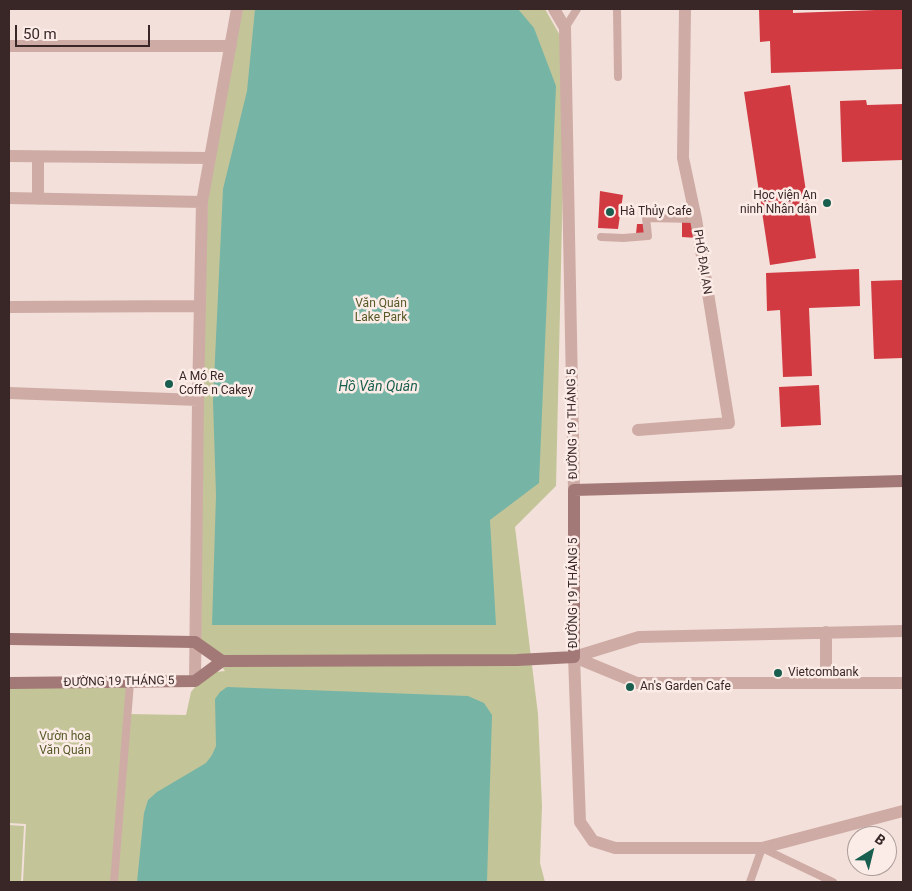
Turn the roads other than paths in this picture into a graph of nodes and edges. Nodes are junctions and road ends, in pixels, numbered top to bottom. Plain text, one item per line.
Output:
1 (236, 9) edge
2 (554, 9) edge
3 (577, 9) edge
4 (617, 9) edge
5 (685, 9) edge
6 (565, 28) junction
7 (9, 46) edge
8 (231, 46) junction
9 (618, 77) dead end
10 (9, 156) edge
11 (38, 157) junction
12 (209, 158) junction
13 (9, 198) edge
14 (38, 199) junction
15 (202, 202) junction
16 (696, 219) junction
17 (602, 237) dead end
18 (200, 306) junction
19 (9, 307) edge
20 (9, 393) edge
21 (198, 400) junction
22 (638, 430) dead end
23 (903, 480) edge
24 (574, 490) junction
25 (903, 631) edge
26 (826, 632) junction
27 (9, 639) edge
28 (195, 642) junction
29 (574, 657) junction
30 (222, 661) junction
31 (195, 681) junction
32 (9, 683) edge
33 (130, 683) junction
34 (826, 683) junction
35 (903, 683) edge
36 (903, 811) edge
37 (762, 848) junction
38 (114, 882) edge
39 (750, 882) edge
40 (833, 882) edge

1 - 8 street
2 - 6 street
3 - 6 lane
4 - 9 lane
5 - 16 street, PHỐ ĐẠI AN
6 - 24 street, ĐƯỜNG 19 THÁNG 5
7 - 8 street
8 - 12 street
10 - 11 street
11 - 12 street
11 - 14 street
12 - 15 street
13 - 14 street
14 - 15 street
15 - 18 street
16 - 17 lane
16 - 22 street, PHỐ ĐẠI AN
18 - 19 street
18 - 21 street
20 - 21 street
21 - 28 street
23 - 24 street, ĐƯỜNG 19 THÁNG 5
24 - 29 street, ĐƯỜNG 19 THÁNG 5
25 - 26 street
26 - 29 street
26 - 34 street
27 - 28 street
28 - 30 street
28 - 31 street
29 - 30 street, ĐƯỜNG 19 THÁNG 5
29 - 34 street
29 - 37 street
30 - 31 street
31 - 33 street, ĐƯỜNG 19 THÁNG 5
32 - 33 street, ĐƯỜNG 19 THÁNG 5
33 - 38 lane
34 - 35 street
36 - 37 street
37 - 39 lane
37 - 40 lane

